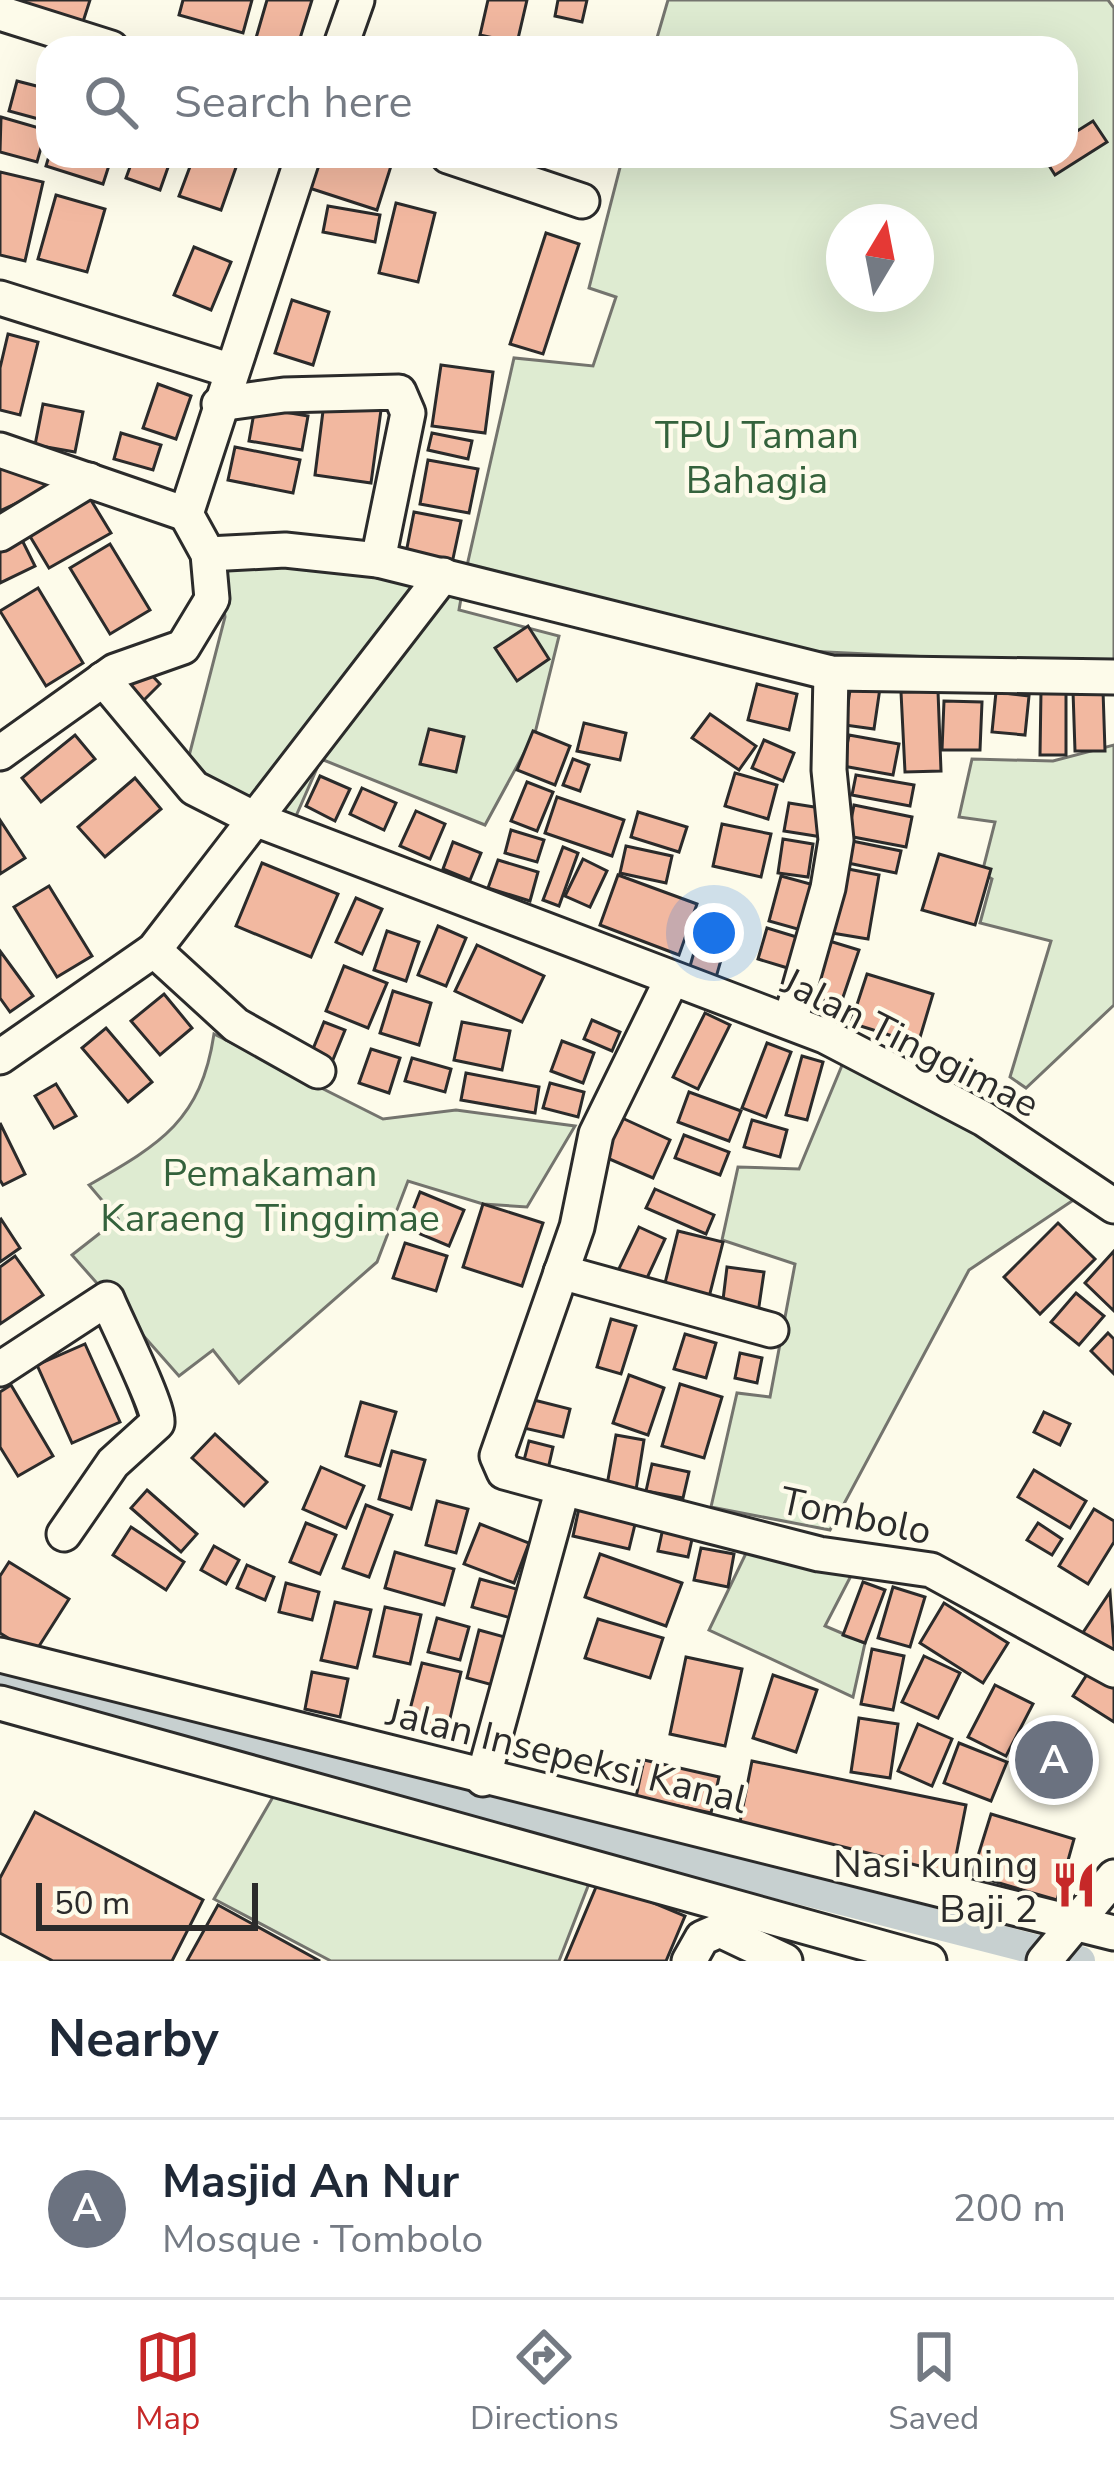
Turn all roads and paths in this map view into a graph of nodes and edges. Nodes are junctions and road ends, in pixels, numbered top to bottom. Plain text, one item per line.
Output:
1 (357, 0) edge
2 (0, 13) edge
3 (73, 36) edge
4 (344, 36) edge
5 (300, 168) edge
6 (484, 168) edge
7 (582, 201) dead end
8 (0, 298) edge
9 (232, 370) junction
10 (219, 404) junction
11 (0, 450) edge
12 (89, 480) junction
13 (186, 514) junction
14 (0, 534) edge
15 (208, 554) junction
16 (378, 560) junction
17 (443, 575) junction
18 (831, 673) junction
19 (1114, 677) edge
20 (103, 679) junction
21 (0, 753) edge
22 (255, 819) junction
23 (154, 950) junction
24 (672, 979) junction
25 (790, 1022) junction
26 (0, 1058) edge
27 (318, 1071) dead end
28 (1114, 1206) edge
29 (561, 1273) junction
30 (771, 1330) dead end
31 (0, 1369) edge
32 (562, 1488) junction
33 (64, 1534) dead end
34 (0, 1654) edge
35 (1114, 1670) edge
36 (0, 1703) edge
37 (483, 1779) junction
38 (1114, 1877) edge
39 (1074, 1927) junction
40 (1114, 1933) edge
41 (689, 1961) edge
42 (785, 1961) edge
43 (929, 1961) edge
44 (1044, 1961) edge

1 - 4 street
2 - 3 street
5 - 9 street
6 - 7 street
8 - 9 street
9 - 10 street
10 - 13 street
10 - 16 street
11 - 12 street
12 - 13 street
12 - 14 street
13 - 15 street
15 - 16 street
15 - 20 street
16 - 17 street
17 - 18 street
17 - 22 street
18 - 19 street
18 - 25 street
20 - 21 street
20 - 22 street, Jalan Tinggimae
22 - 23 street
22 - 24 street, Jalan Tinggimae
23 - 26 street
23 - 27 street
24 - 25 street, Jalan Tinggimae
24 - 29 street
25 - 28 street, Jalan Tinggimae
29 - 30 street
29 - 32 street, Tombolo
31 - 33 street
32 - 35 street, Tombolo
32 - 37 street
34 - 37 street, Jalan Insepeksi Kanal
36 - 43 street
37 - 39 street, Jalan Insepeksi Kanal
38 - 39 street
39 - 40 street, Jalan Insepeksi Kanal
39 - 44 street
41 - 42 street

